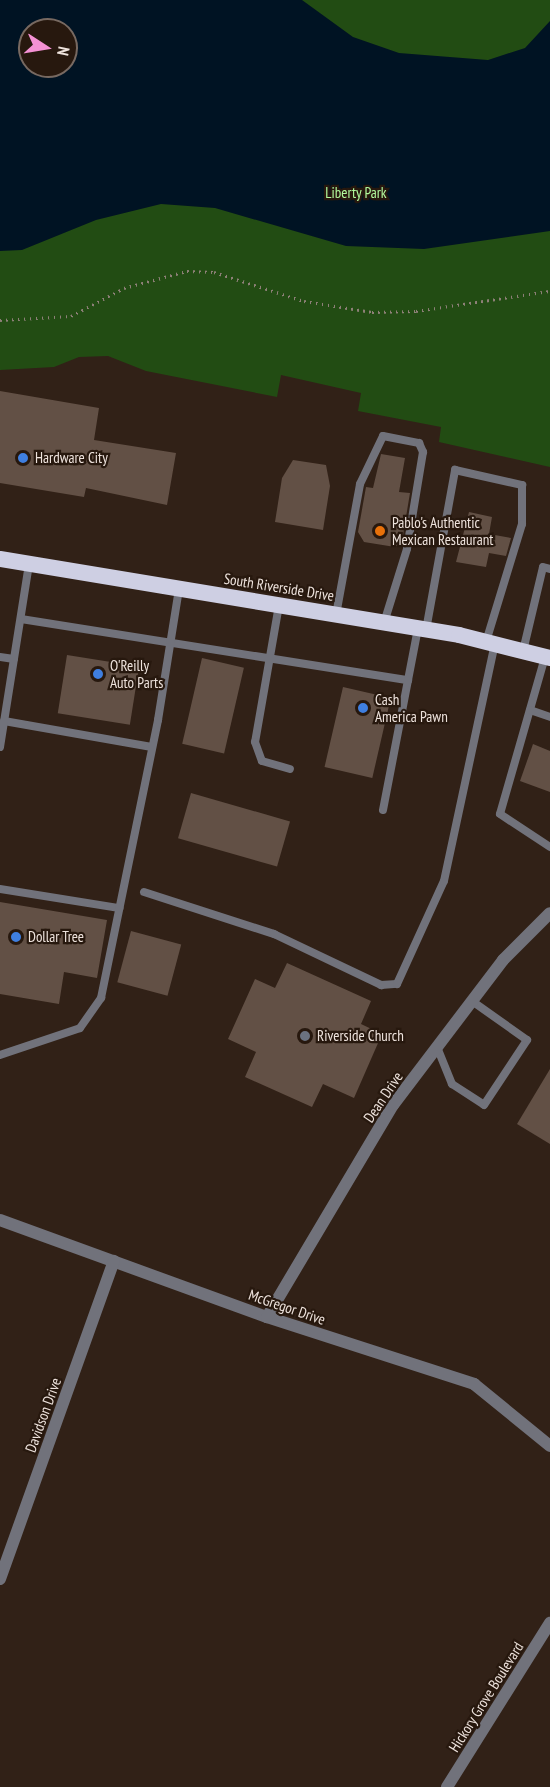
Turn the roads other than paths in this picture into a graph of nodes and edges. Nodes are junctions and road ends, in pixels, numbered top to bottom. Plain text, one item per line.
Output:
1 (0, 559) edge
2 (29, 564) junction
3 (550, 569) edge
4 (179, 589) junction
5 (279, 605) junction
6 (336, 615) junction
7 (21, 619) junction
8 (384, 623) junction
9 (422, 629) junction
10 (170, 641) junction
11 (491, 643) junction
12 (523, 651) junction
13 (270, 655) junction
14 (0, 657) edge
15 (547, 657) edge
16 (14, 659) junction
17 (408, 680) junction
18 (530, 710) junction
19 (550, 717) edge
20 (4, 721) junction
21 (0, 747) edge
22 (152, 747) junction
23 (290, 769) dead end
24 (383, 810) dead end
25 (550, 847) edge
26 (0, 889) edge
27 (144, 892) dead end
28 (119, 908) junction
29 (550, 913) edge
30 (472, 1000) junction
31 (437, 1047) junction
32 (0, 1055) edge
33 (0, 1220) edge
34 (114, 1261) junction
35 (267, 1317) junction
36 (550, 1446) edge
37 (0, 1580) edge
38 (550, 1623) edge
39 (447, 1787) edge

1 - 2 highway, South Riverside Drive
2 - 4 highway, South Riverside Drive
2 - 7 lane
3 - 12 lane
4 - 5 highway, South Riverside Drive
4 - 10 lane
5 - 6 highway, South Riverside Drive
5 - 13 lane
6 - 8 highway, South Riverside Drive
6 - 8 lane
7 - 10 lane
7 - 16 lane
8 - 9 highway, South Riverside Drive
9 - 11 highway, South Riverside Drive
9 - 11 lane
9 - 17 lane
10 - 13 lane
10 - 22 lane
11 - 12 highway, South Riverside Drive
11 - 27 lane
12 - 15 highway, South Riverside Drive
13 - 17 lane
13 - 23 lane
14 - 16 lane
15 - 18 lane
16 - 20 lane
17 - 24 lane
18 - 19 lane
18 - 25 lane
20 - 21 lane
20 - 22 lane
22 - 28 lane
26 - 28 lane
28 - 32 lane
29 - 30 street, Dean Drive
30 - 31 street, Dean Drive
30 - 31 lane
31 - 35 street, Dean Drive
33 - 34 street, McGregor Drive
34 - 35 street, McGregor Drive
34 - 37 street, Davidson Drive
35 - 36 street, McGregor Drive
38 - 39 street, Hickory Grove Boulevard

